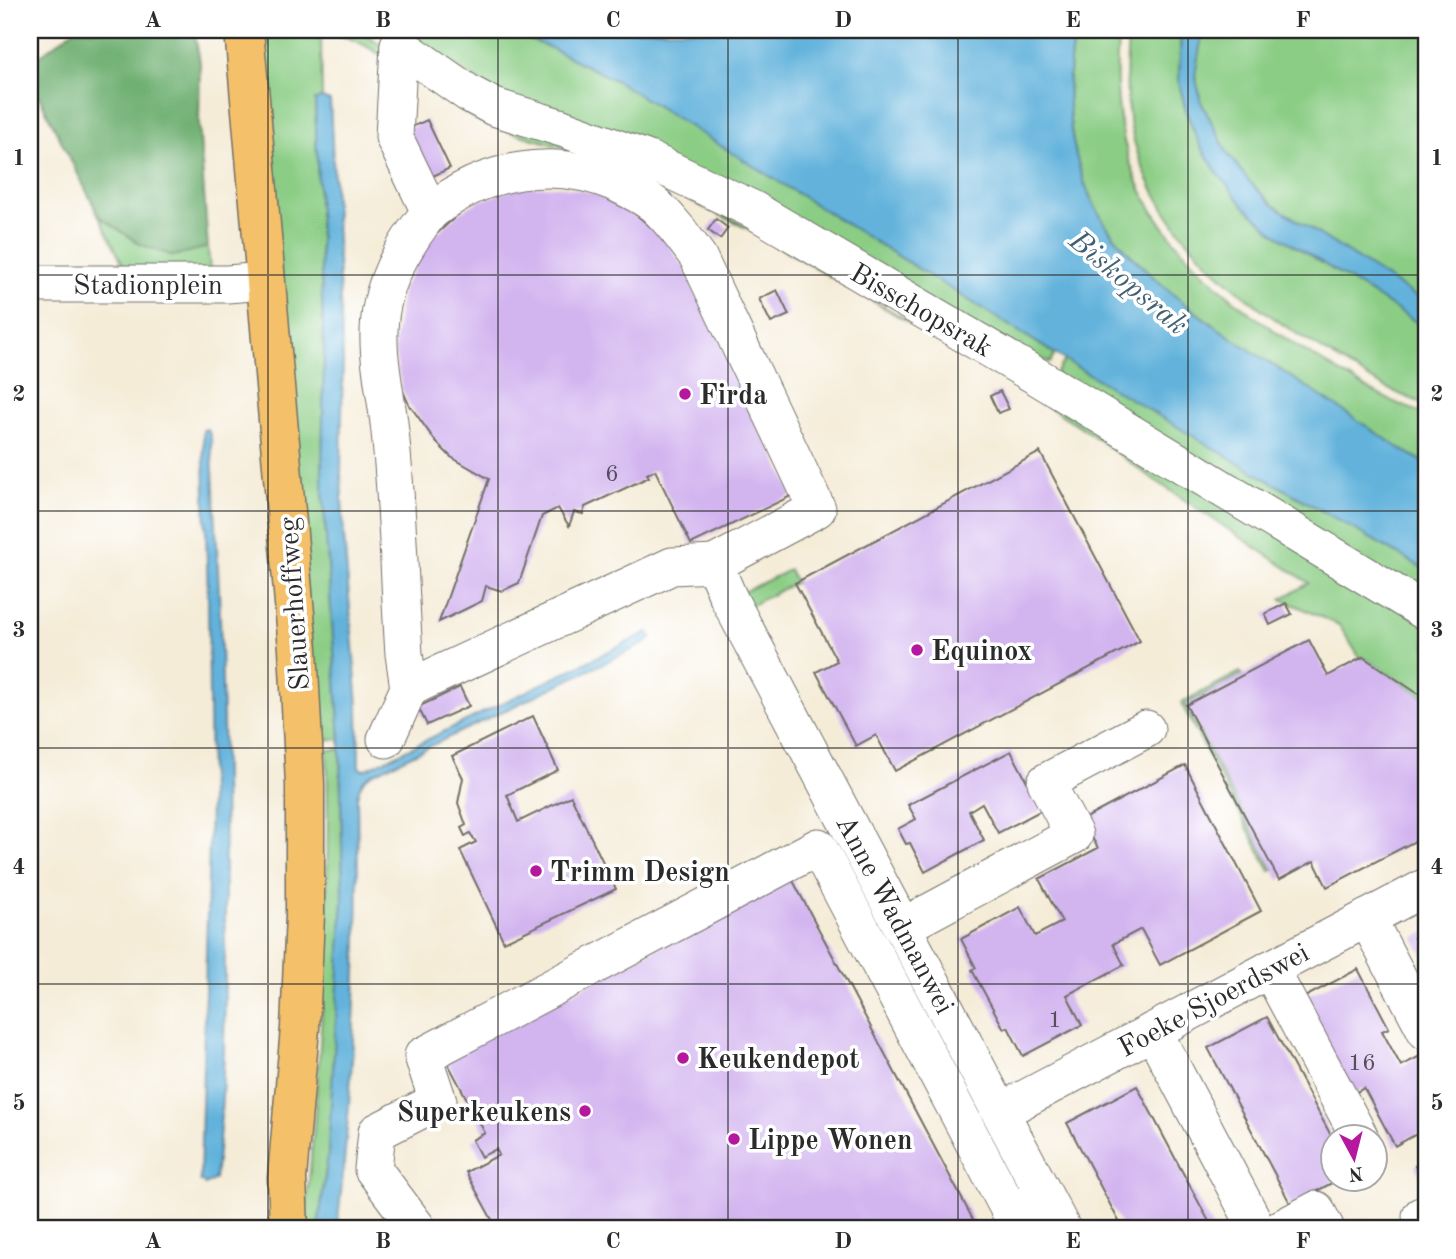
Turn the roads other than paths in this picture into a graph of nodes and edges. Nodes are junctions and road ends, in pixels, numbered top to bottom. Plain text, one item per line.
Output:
1 (244, 30) edge
2 (430, 212) junction
3 (265, 281) junction
4 (30, 284) edge
5 (714, 564) junction
6 (1426, 612) edge
7 (409, 688) junction
8 (1146, 729) dead end
9 (386, 739) dead end
10 (1426, 887) edge
11 (1367, 918) junction
12 (902, 927) junction
13 (1270, 969) junction
14 (1153, 1031) junction
15 (1426, 1031) edge
16 (1000, 1112) junction
17 (1352, 1122) edge
18 (287, 1178) junction
19 (1044, 1195) junction
20 (1266, 1223) edge
21 (272, 1229) edge
22 (289, 1229) edge
23 (418, 1229) edge
24 (1062, 1229) edge
25 (1326, 1229) edge

1 - 3 main road, Slauerhoffweg
2 - 5 street
2 - 6 street, Bisschopsrak
2 - 7 street
3 - 4 street, Stadionplein
3 - 18 main road, Slauerhoffweg
5 - 7 street
5 - 12 street, Anne Wadmanwei
7 - 9 street
8 - 12 street
10 - 11 street, Foeke Sjoerdswei
11 - 13 street, Foeke Sjoerdswei
11 - 15 street
12 - 16 street, Anne Wadmanwei
13 - 14 street, Foeke Sjoerdswei
13 - 17 street
14 - 16 street, Foeke Sjoerdswei
14 - 20 street
16 - 19 street, Anne Wadmanwei
18 - 21 main road, Slauerhoffweg
18 - 22 main road, Slauerhoffweg
19 - 23 street
19 - 24 street, Anne Wadmanwei
20 - 25 street

